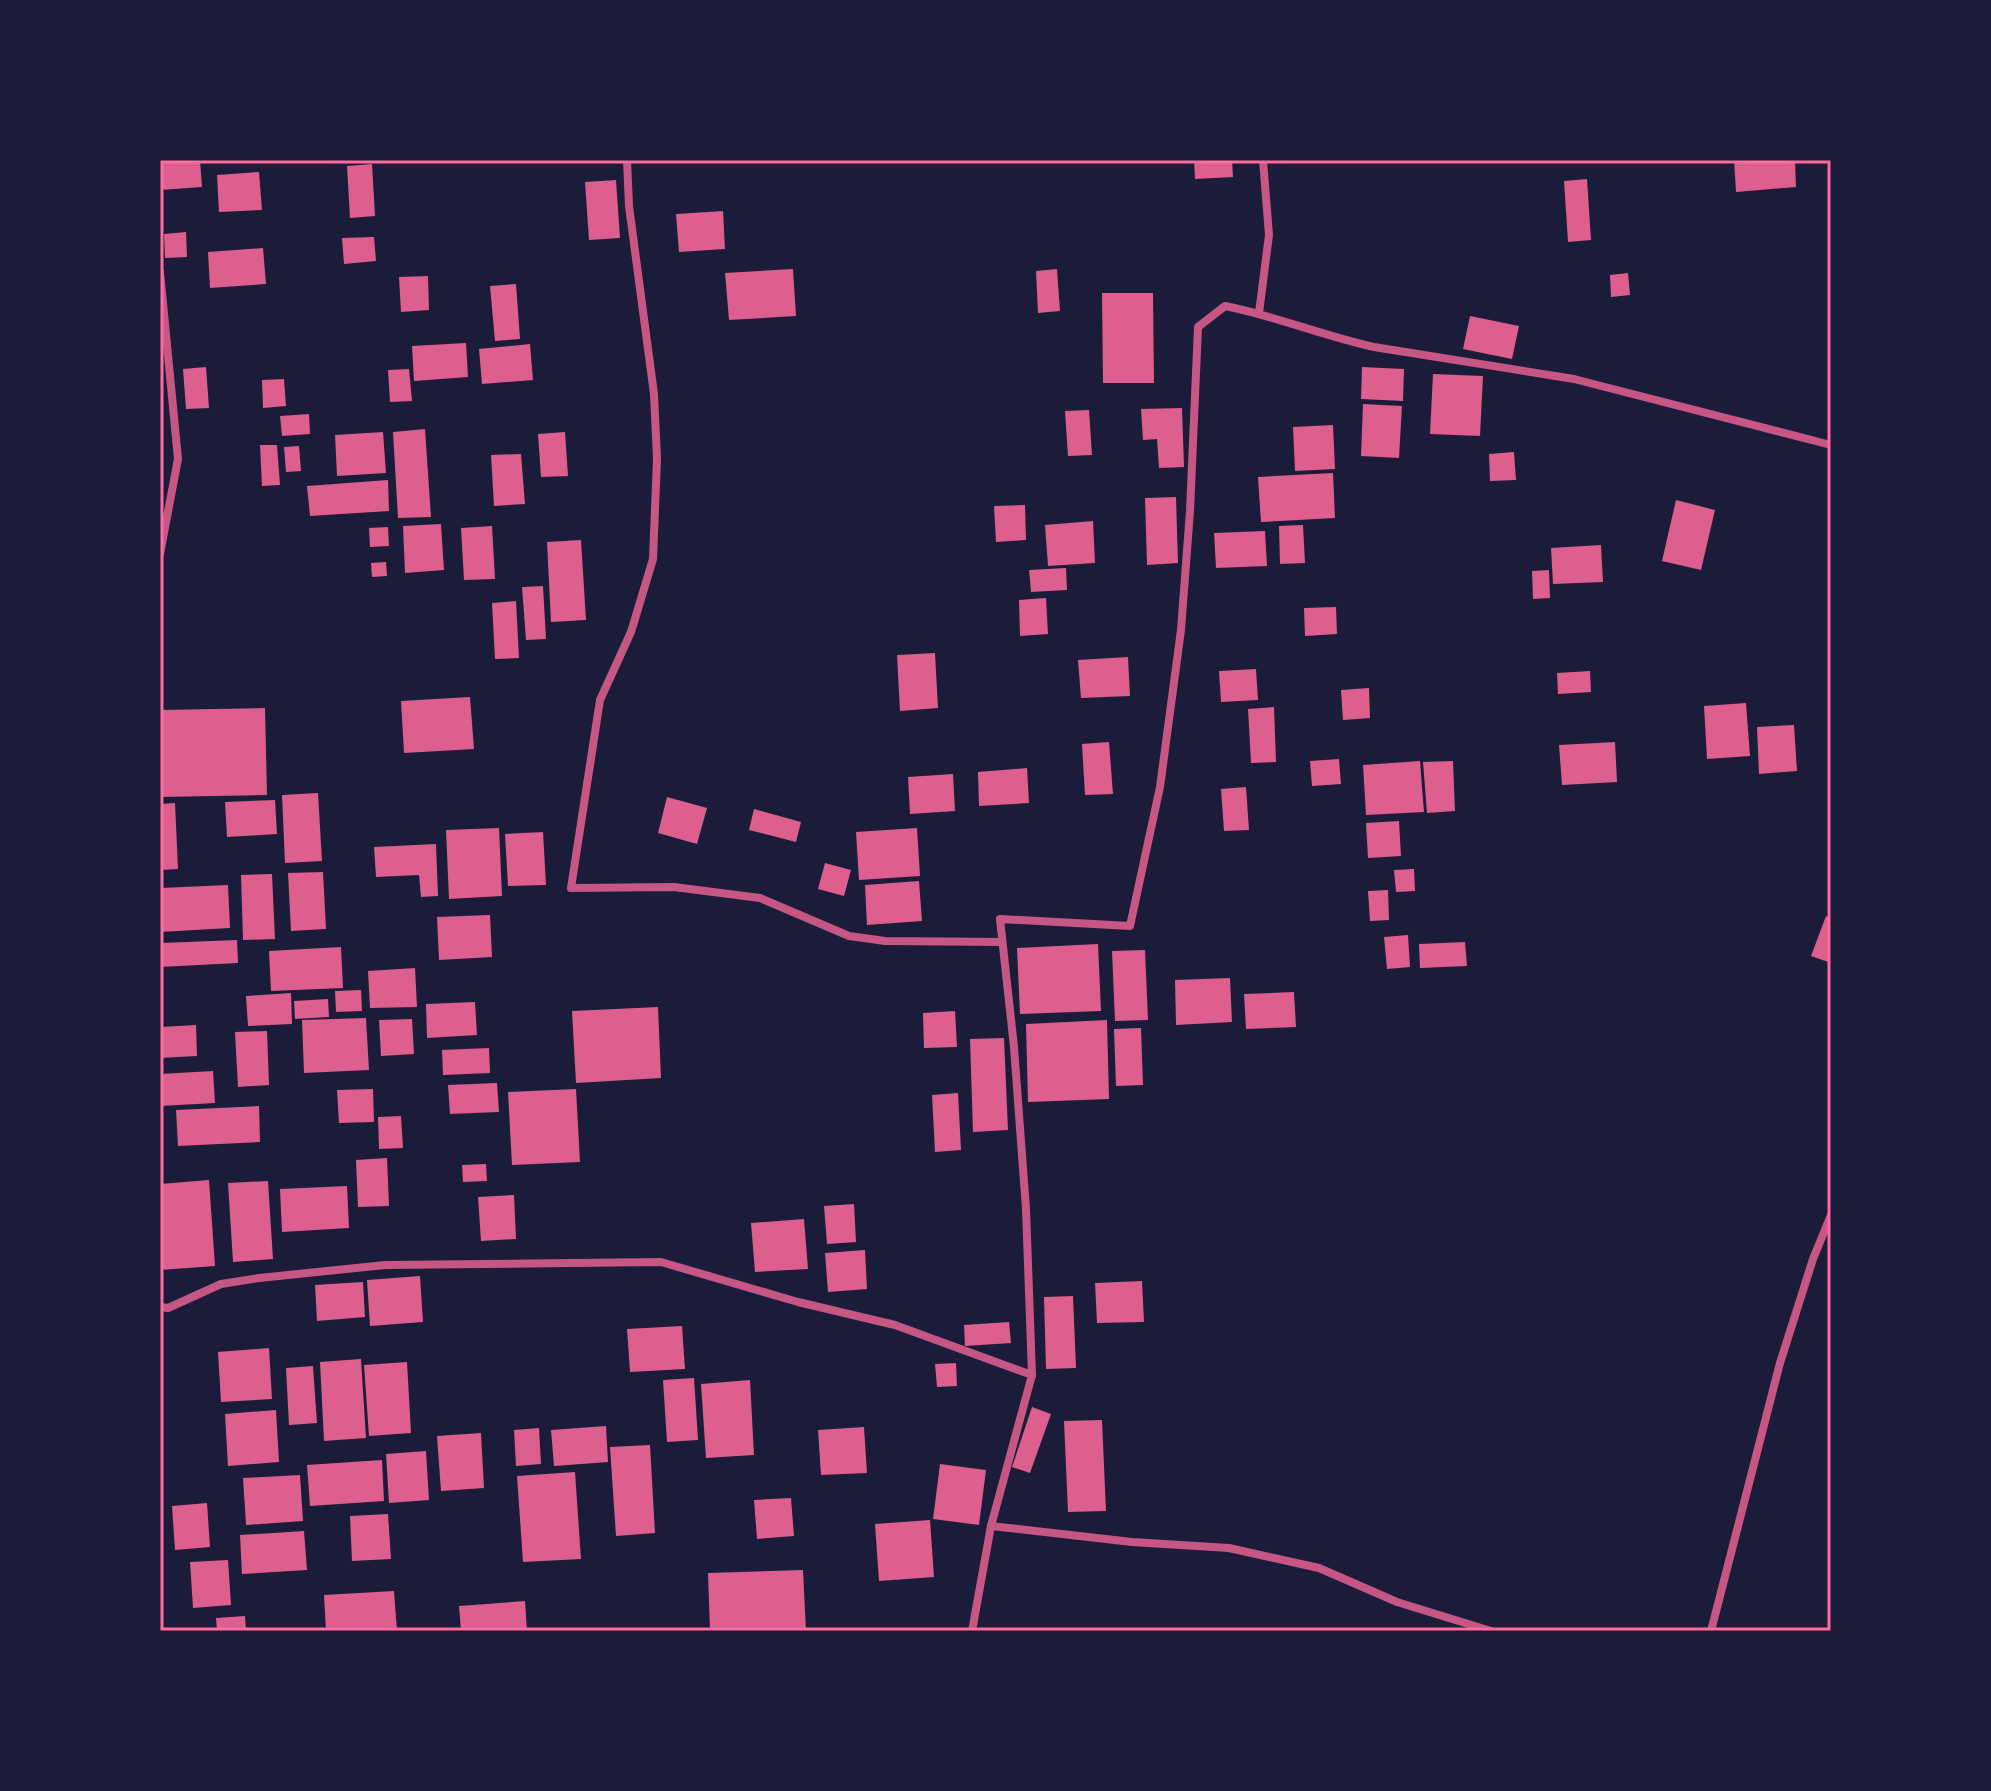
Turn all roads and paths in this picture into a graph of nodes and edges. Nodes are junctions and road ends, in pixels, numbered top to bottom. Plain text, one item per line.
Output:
1 (627, 160) edge
2 (1263, 160) edge
3 (160, 272) edge
4 (1259, 313) junction
5 (1831, 445) edge
6 (160, 554) edge
7 (1002, 942) junction
8 (1831, 1215) edge
9 (160, 1307) edge
10 (1032, 1375) junction
11 (991, 1526) junction
12 (972, 1631) edge
13 (1491, 1631) edge
14 (1711, 1631) edge

1 - 7 street
2 - 4 street
3 - 6 street
4 - 5 street
4 - 7 street
7 - 10 street
8 - 14 street
9 - 10 street
10 - 11 street
11 - 12 street
11 - 13 street

